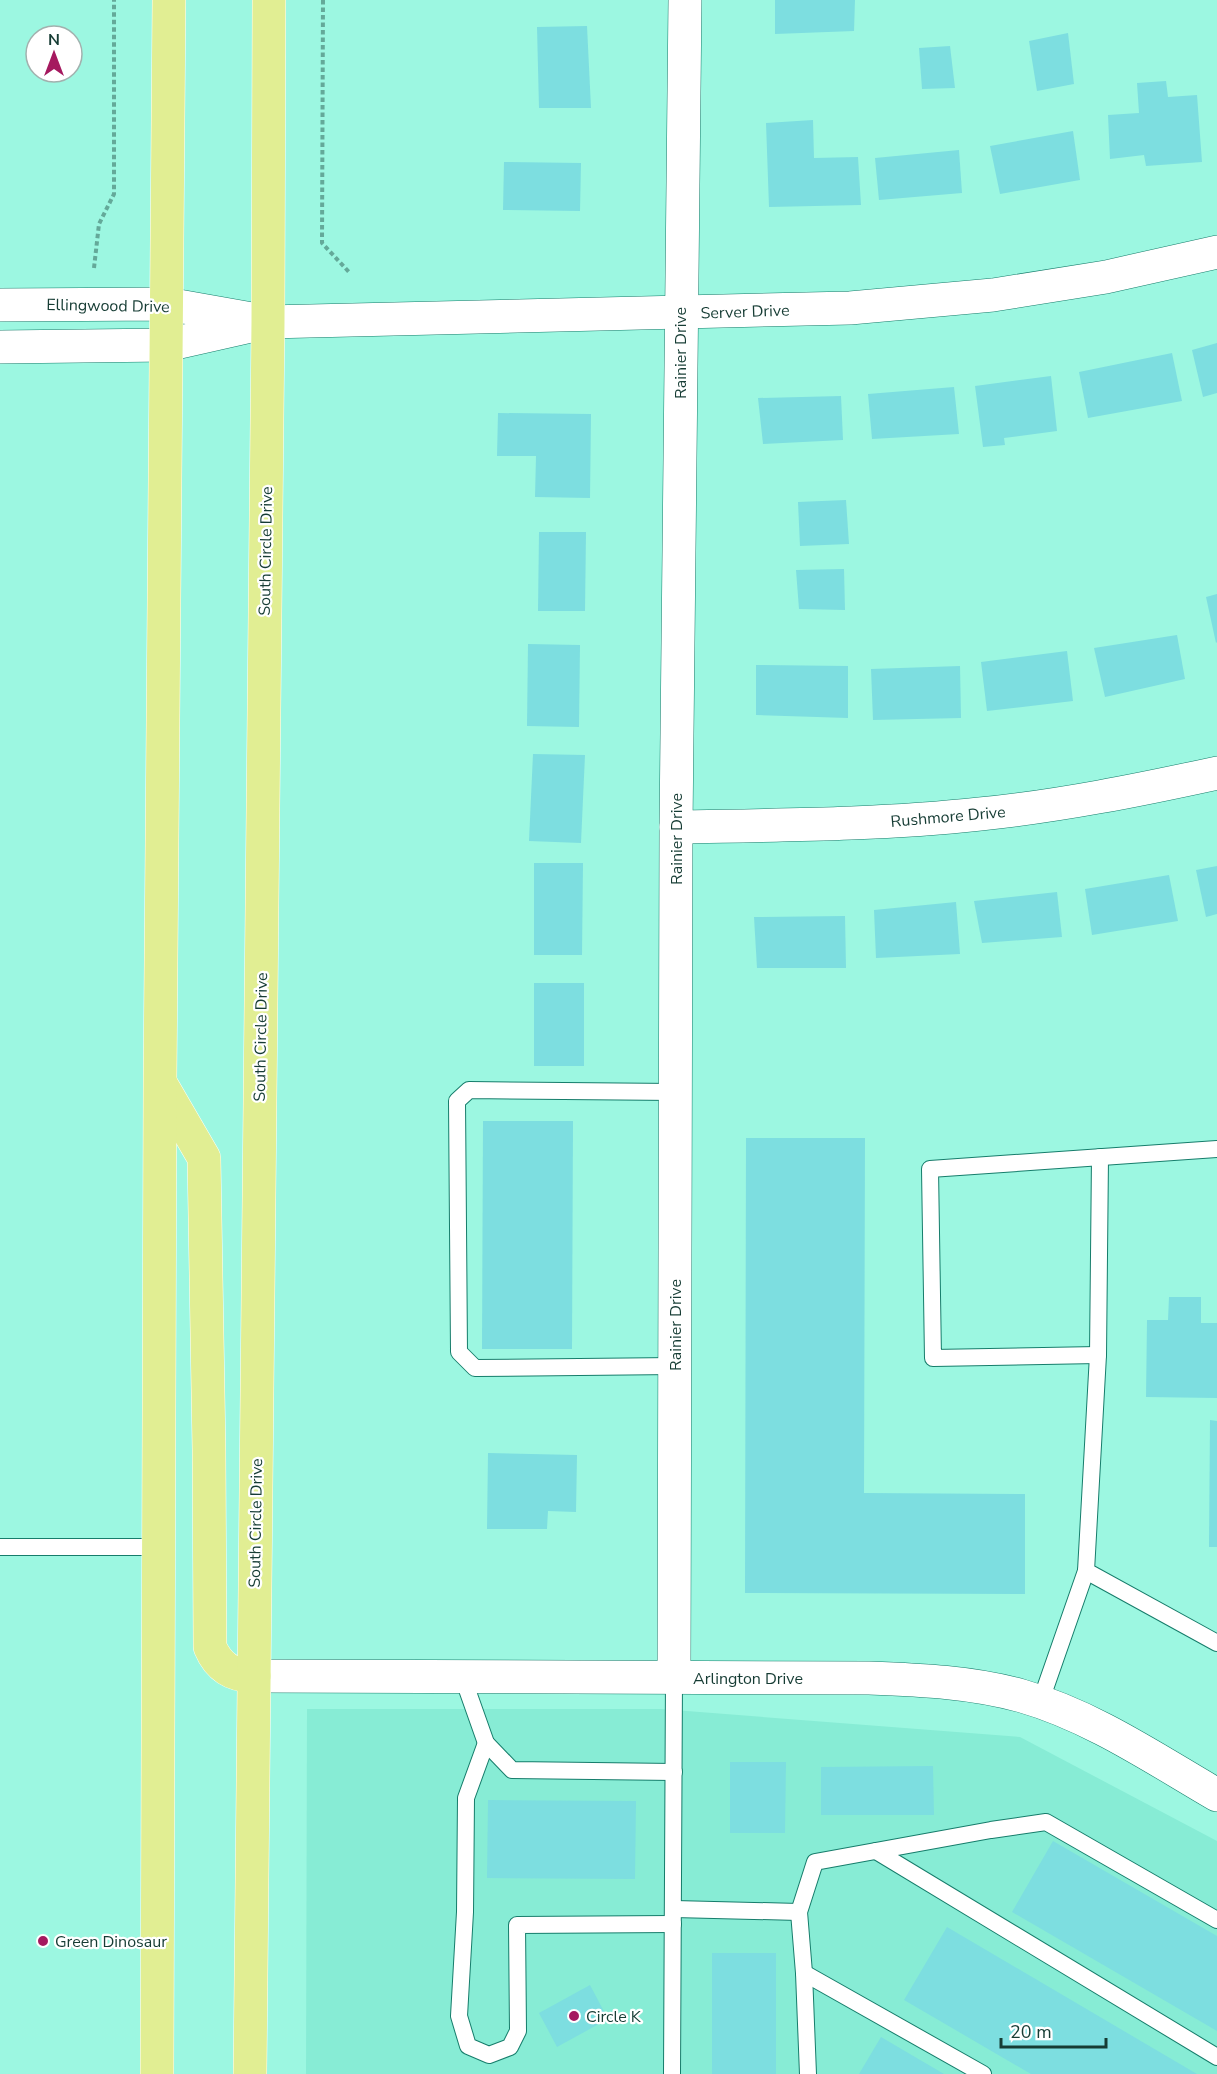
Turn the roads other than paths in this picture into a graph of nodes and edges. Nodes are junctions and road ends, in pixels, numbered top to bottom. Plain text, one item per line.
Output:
1 (169, 0) edge
2 (269, 0) edge
3 (685, 0) edge
4 (1217, 252) edge
5 (167, 304) junction
6 (0, 305) edge
7 (680, 313) junction
8 (268, 322) junction
9 (166, 345) junction
10 (0, 347) edge
11 (1217, 772) edge
12 (676, 827) junction
13 (160, 1082) junction
14 (675, 1092) junction
15 (1217, 1149) edge
16 (1100, 1157) junction
17 (1098, 1355) junction
18 (675, 1366) junction
19 (0, 1547) edge
20 (158, 1547) junction
21 (1086, 1571) junction
22 (1217, 1643) edge
23 (254, 1676) junction
24 (463, 1678) junction
25 (674, 1678) junction
26 (1040, 1703) junction
27 (486, 1743) junction
28 (674, 1772) junction
29 (1217, 1795) edge
30 (876, 1851) junction
31 (799, 1912) junction
32 (673, 1917) junction
33 (1217, 1920) edge
34 (804, 1973) junction
35 (1217, 2057) edge
36 (157, 2074) edge
37 (250, 2074) edge
38 (672, 2074) edge
39 (808, 2074) edge
40 (983, 2074) edge

1 - 5 main road
2 - 8 main road, South Circle Drive
3 - 7 street, Rainier Drive
4 - 7 street, Server Drive
5 - 6 street, Ellingwood Drive
5 - 8 street, Ellingwood Drive
5 - 9 main road
7 - 8 street, Server Drive
7 - 12 street, Rainier Drive
8 - 9 street
8 - 23 main road, South Circle Drive
9 - 10 street
9 - 13 main road
11 - 12 street, Rushmore Drive
12 - 14 street, Rainier Drive
13 - 20 main road
13 - 23 main road
14 - 18 street, Rainier Drive
14 - 18 lane
15 - 16 lane
16 - 17 lane
16 - 17 lane
17 - 21 lane
18 - 25 street, Rainier Drive
19 - 20 lane
20 - 36 main road
21 - 22 lane
21 - 26 lane
23 - 24 street, Arlington Drive
23 - 37 main road, South Circle Drive
24 - 25 street, Arlington Drive
24 - 27 lane
25 - 26 street, Arlington Drive
25 - 28 lane
26 - 29 street, Arlington Drive
27 - 28 lane
27 - 32 lane
28 - 32 lane
30 - 31 lane
30 - 33 lane
30 - 35 lane
31 - 32 lane
31 - 34 lane
32 - 38 lane
34 - 39 lane
34 - 40 lane

